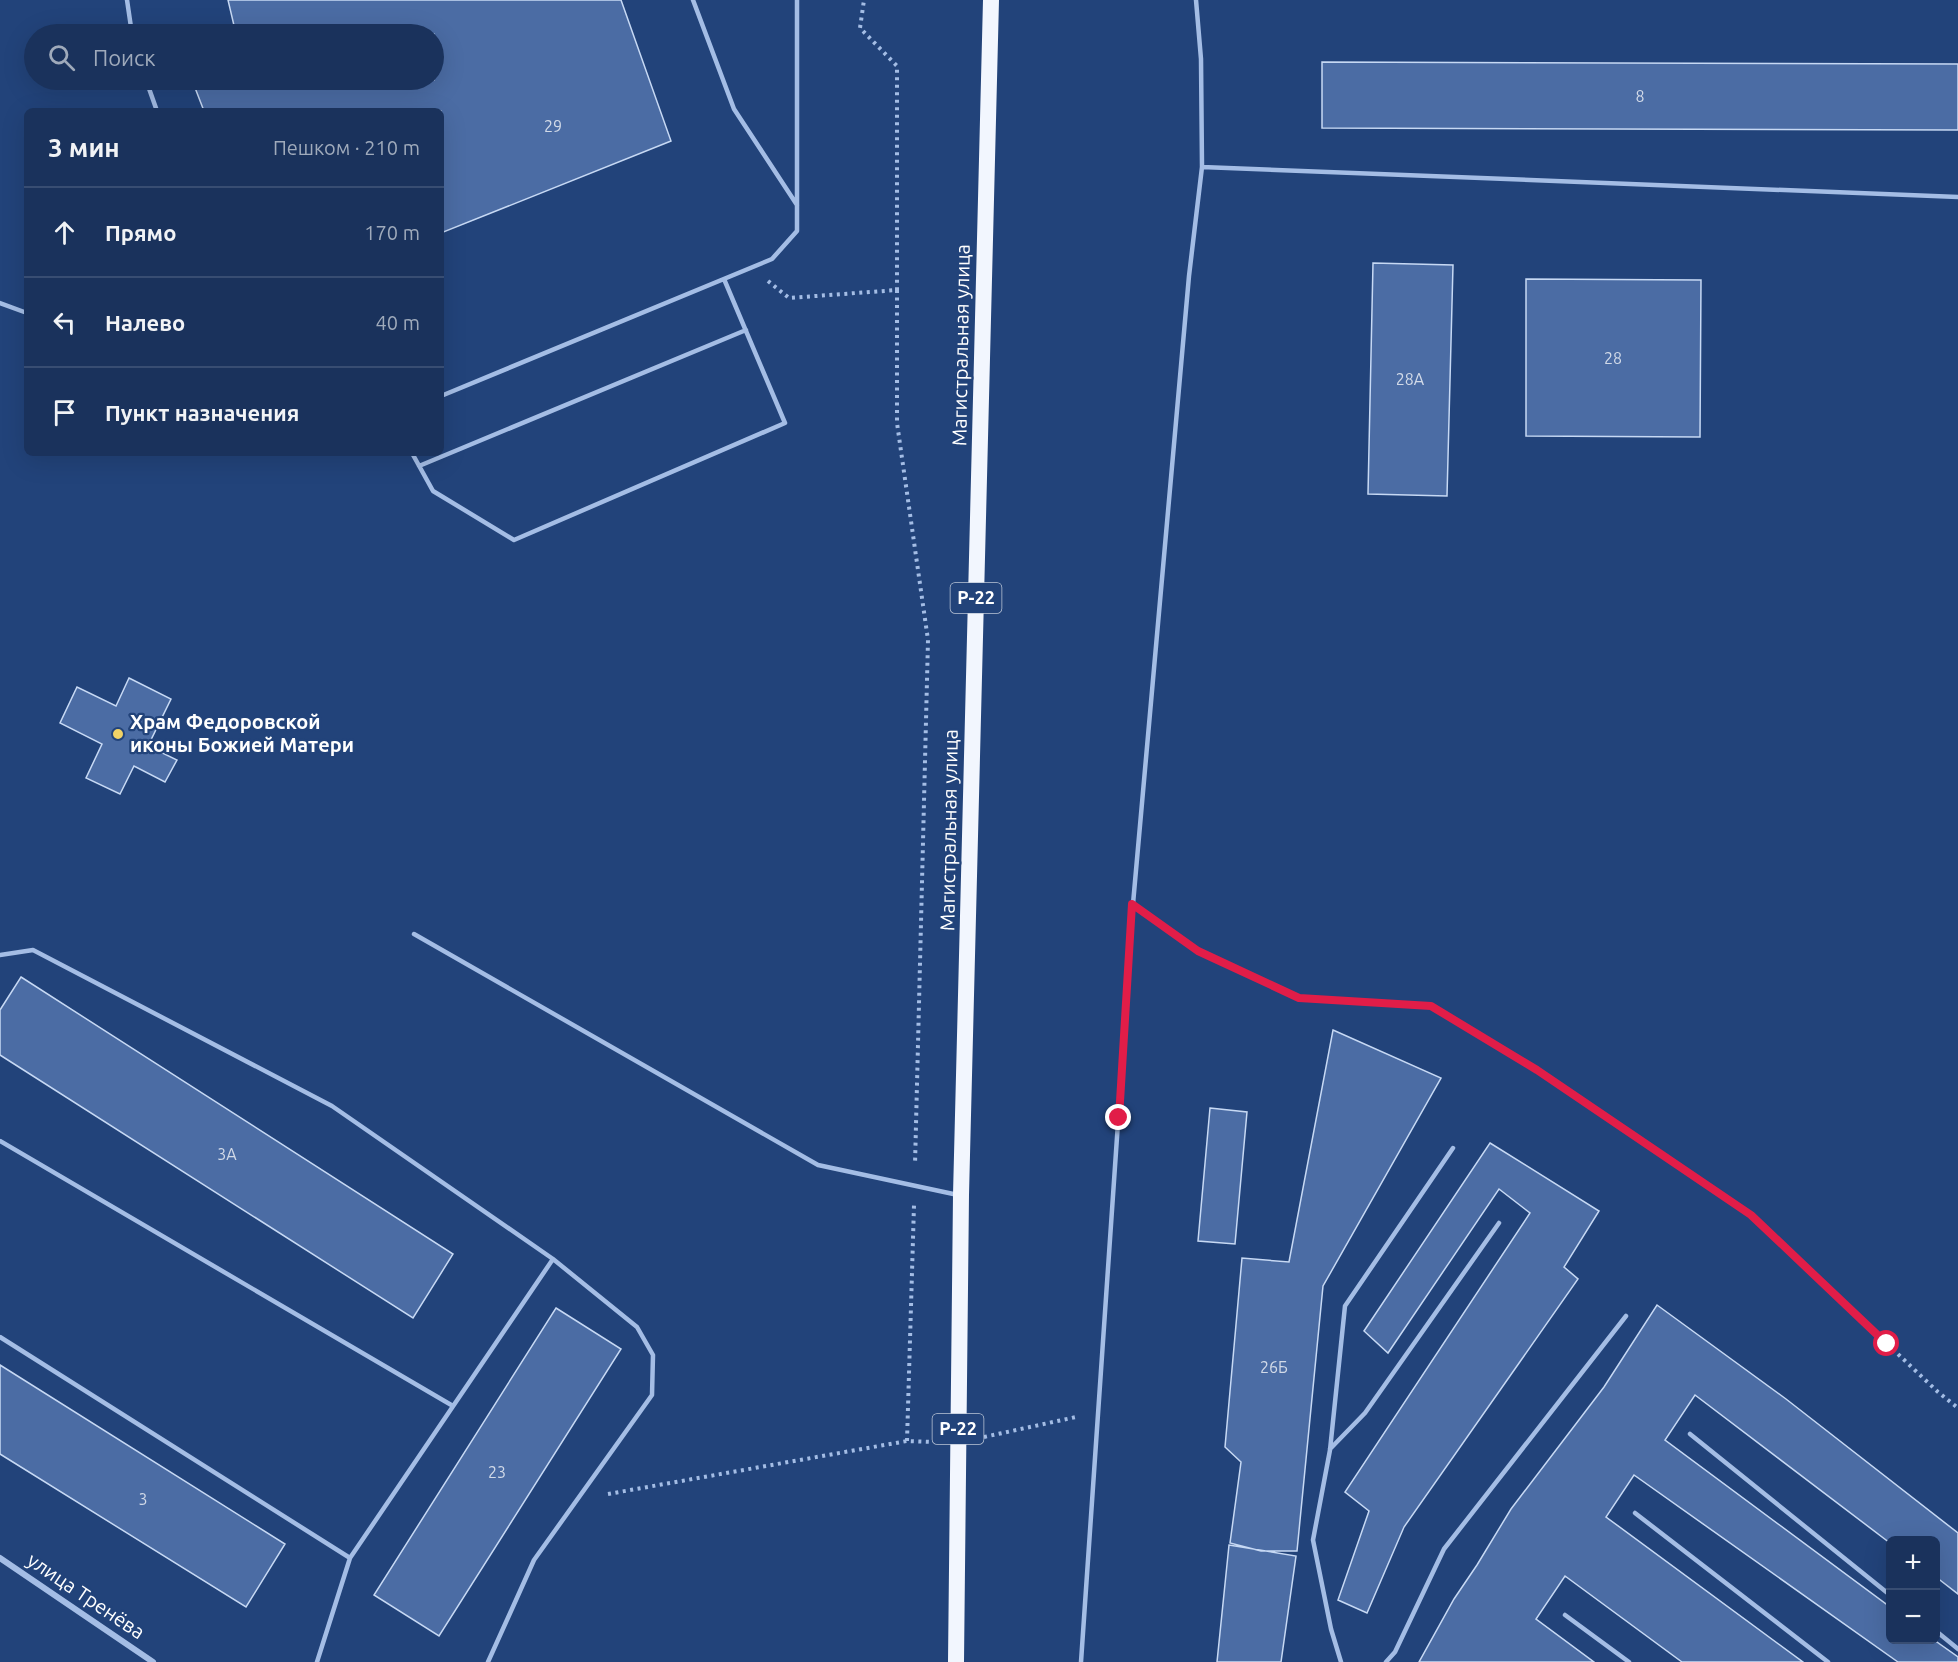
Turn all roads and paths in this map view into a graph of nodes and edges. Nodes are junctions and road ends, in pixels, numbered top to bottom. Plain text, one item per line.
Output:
1 (127, 0) edge
2 (693, 0) edge
3 (797, 0) edge
4 (864, 0) edge
5 (991, 0) edge
6 (1196, 0) edge
7 (131, 24) edge
8 (150, 90) edge
9 (156, 108) edge
10 (1202, 167) junction
11 (1958, 197) edge
12 (796, 205) junction
13 (751, 268) junction
14 (724, 279) junction
15 (897, 290) junction
16 (0, 303) edge
17 (24, 312) edge
18 (746, 330) junction
19 (444, 395) edge
20 (414, 456) edge
21 (443, 456) edge
22 (444, 456) edge
23 (419, 466) junction
24 (1132, 904) junction
25 (414, 934) dead end
26 (0, 955) edge
27 (0, 1141) edge
28 (1453, 1148) dead end
29 (914, 1185) junction
30 (961, 1195) junction
31 (1499, 1223) dead end
32 (553, 1259) junction
33 (1626, 1316) dead end
34 (0, 1336) edge
35 (453, 1407) junction
36 (1958, 1407) edge
37 (1098, 1412) junction
38 (1690, 1434) dead end
39 (907, 1441) junction
40 (958, 1442) junction
41 (1330, 1450) junction
42 (578, 1500) junction
43 (1635, 1513) dead end
44 (0, 1558) edge
45 (350, 1558) junction
46 (1886, 1591) edge
47 (1565, 1615) dead end
48 (1940, 1635) edge
49 (1958, 1649) edge
50 (153, 1662) edge
51 (317, 1662) edge
52 (488, 1662) edge
53 (956, 1662) edge
54 (1081, 1662) edge
55 (1341, 1662) edge
56 (1386, 1662) edge
57 (1629, 1662) edge
58 (1828, 1662) edge

1 - 7 lane
2 - 12 lane
3 - 12 lane
4 - 15 path
5 - 30 highway, Магистральная улица / Р-22
6 - 10 lane
8 - 9 lane
10 - 11 lane
10 - 24 lane
12 - 13 lane
13 - 14 lane
13 - 15 path
14 - 18 lane
14 - 19 lane
15 - 29 path
16 - 17 lane
18 - 22 lane
18 - 23 lane
20 - 23 lane
21 - 23 lane
24 - 36 path
24 - 37 lane
25 - 29 lane
26 - 32 lane
27 - 35 lane
28 - 41 lane
29 - 30 lane
29 - 39 path
30 - 40 highway, Магистральная улица / Р-22
31 - 41 lane
32 - 35 lane
32 - 42 lane
33 - 56 lane
34 - 45 lane
35 - 45 lane
37 - 40 path
37 - 54 lane
38 - 46 lane
39 - 40 path
39 - 42 path
40 - 53 highway, Магистральная улица / Р-22
41 - 55 lane
42 - 52 lane
43 - 58 lane
44 - 50 street, улица Тренёва
45 - 51 lane
47 - 57 lane
48 - 49 lane

